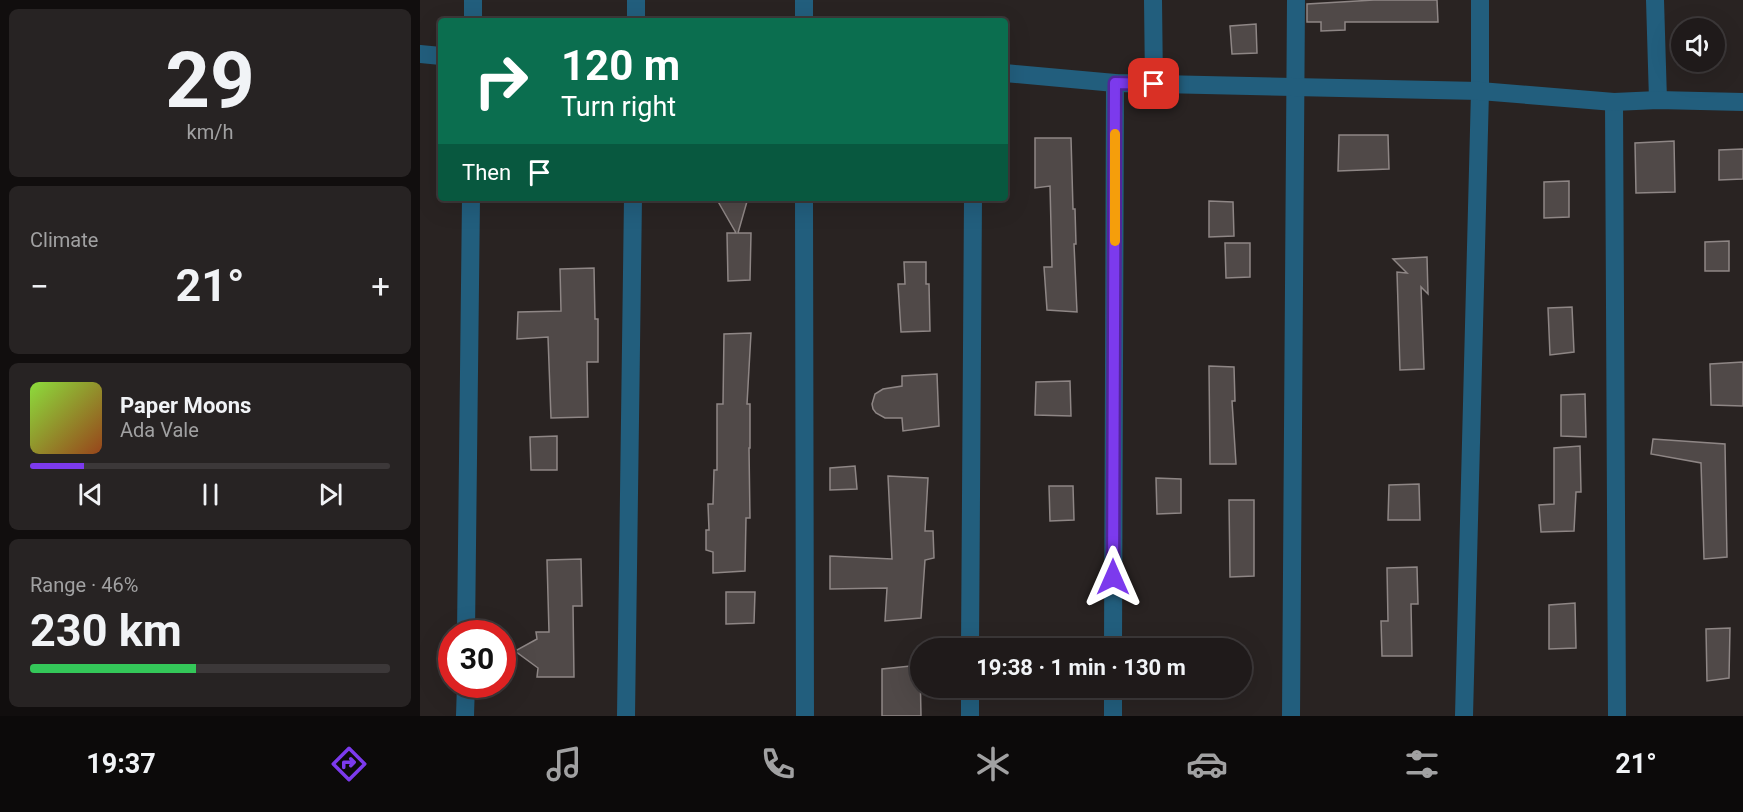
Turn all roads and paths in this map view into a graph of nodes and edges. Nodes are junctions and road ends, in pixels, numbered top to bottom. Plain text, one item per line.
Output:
1 (474, 0) edge
2 (636, 0) edge
3 (804, 0) edge
4 (1153, 0) edge
5 (1296, 0) edge
6 (1480, 0) edge
7 (1655, 0) edge
8 (473, 18) edge
9 (636, 18) edge
10 (804, 18) edge
11 (420, 54) edge
12 (438, 56) edge
13 (1008, 73) edge
14 (1115, 83) junction
15 (1154, 84) junction
16 (1296, 87) junction
17 (1480, 91) junction
18 (1658, 100) junction
19 (1614, 102) junction
20 (1743, 102) edge
21 (471, 201) edge
22 (633, 201) edge
23 (804, 201) edge
24 (973, 201) edge
25 (466, 620) edge
26 (970, 638) edge
27 (1113, 638) edge
28 (465, 698) edge
29 (970, 698) edge
30 (1113, 698) edge
31 (465, 716) edge
32 (626, 716) edge
33 (805, 716) edge
34 (970, 716) edge
35 (1113, 716) edge
36 (1291, 716) edge
37 (1464, 716) edge
38 (1617, 716) edge

1 - 8 street
2 - 9 street
3 - 10 street
4 - 15 street
5 - 16 street
6 - 17 street
7 - 18 street
11 - 12 street
13 - 14 street
14 - 15 street
14 - 27 street
15 - 16 street
16 - 17 street
16 - 36 street
17 - 19 street
17 - 37 street
18 - 19 street
18 - 20 street
19 - 38 street
21 - 25 street
22 - 32 street
23 - 33 street
24 - 26 street
28 - 31 street
29 - 34 street
30 - 35 street

